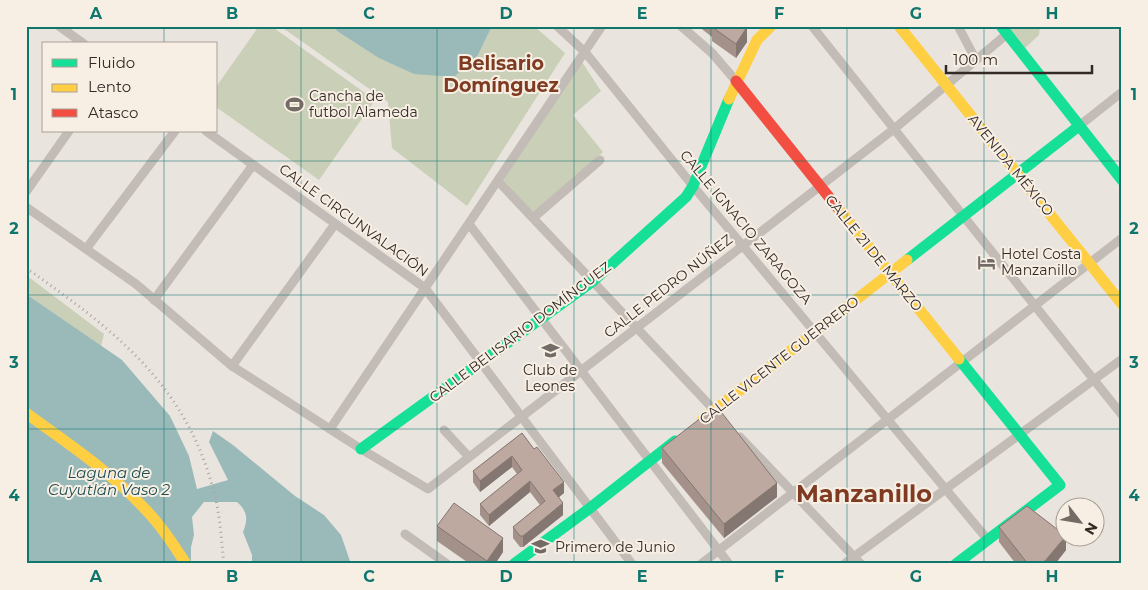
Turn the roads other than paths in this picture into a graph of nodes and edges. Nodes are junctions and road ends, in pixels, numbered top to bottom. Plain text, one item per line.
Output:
1 (59, 26) edge
2 (557, 26) edge
3 (602, 26) edge
4 (682, 26) edge
5 (771, 26) edge
6 (812, 26) edge
7 (899, 26) edge
8 (958, 26) edge
9 (1004, 30) edge
10 (81, 42) edge
11 (585, 52) junction
12 (976, 60) junction
13 (736, 81) junction
14 (946, 85) junction
15 (1122, 92) edge
16 (1080, 126) junction
17 (894, 129) junction
18 (68, 132) edge
19 (174, 132) edge
20 (207, 132) edge
21 (600, 160) dead end
22 (253, 165) junction
23 (1018, 172) junction
24 (1122, 180) edge
25 (498, 181) junction
26 (693, 186) junction
27 (820, 186) junction
28 (26, 192) edge
29 (26, 207) edge
30 (963, 216) junction
31 (534, 218) junction
32 (335, 224) junction
33 (469, 224) junction
34 (1122, 238) edge
35 (742, 245) junction
36 (86, 249) junction
37 (1089, 264) junction
38 (890, 272) junction
39 (593, 281) junction
40 (426, 288) junction
41 (154, 300) junction
42 (1122, 304) edge
43 (1035, 306) junction
44 (542, 318) junction
45 (636, 328) junction
46 (814, 332) junction
47 (1122, 359) edge
48 (481, 362) junction
49 (962, 362) junction
50 (232, 366) junction
51 (581, 370) junction
52 (1094, 380) junction
53 (26, 413) edge
54 (718, 414) junction
55 (1122, 415) edge
56 (522, 416) junction
57 (887, 420) junction
58 (330, 429) junction
59 (444, 430) dead end
60 (734, 431) edge
61 (1020, 434) junction
62 (361, 449) junction
63 (469, 457) junction
64 (650, 460) junction
65 (945, 489) junction
66 (792, 493) junction
67 (590, 508) junction
68 (405, 534) dead end
69 (988, 540) junction
70 (718, 550) junction
71 (854, 556) junction
72 (519, 563) edge
73 (186, 564) edge
74 (447, 564) edge
75 (632, 564) edge
76 (701, 564) edge
77 (729, 564) edge
78 (844, 564) edge
79 (861, 564) edge
80 (956, 564) edge

1 - 10 street
2 - 11 street, CALLE IGNACIO ZARAGOZA
3 - 11 street
4 - 13 street, CALLE 21 DE MARZO
5 - 13 street, CALLE BELISARIO DOMÍNGUEZ
6 - 17 street
7 - 14 street, AVENIDA MÉXICO
8 - 12 street
9 - 12 street, CALLE PEDRO NÚÑEZ
9 - 16 street
11 - 25 street
11 - 26 street, CALLE IGNACIO ZARAGOZA
12 - 14 street, CALLE PEDRO NÚÑEZ
13 - 26 street, CALLE BELISARIO DOMÍNGUEZ
13 - 27 street, CALLE 21 DE MARZO
14 - 17 street, CALLE PEDRO NÚÑEZ
14 - 23 street, AVENIDA MÉXICO
15 - 16 street
16 - 23 street, CALLE VICENTE GUERRERO
16 - 24 street
17 - 27 street, CALLE PEDRO NÚÑEZ
17 - 30 street
18 - 28 street
19 - 36 street
20 - 22 street, CALLE CIRCUNVALACIÓN
21 - 31 street
22 - 32 street, CALLE CIRCUNVALACIÓN
22 - 41 street
23 - 30 street, CALLE VICENTE GUERRERO
23 - 37 street, AVENIDA MÉXICO
25 - 31 street
25 - 33 street
26 - 35 street, CALLE IGNACIO ZARAGOZA
26 - 39 street, CALLE BELISARIO DOMÍNGUEZ
27 - 35 street, CALLE PEDRO NÚÑEZ
27 - 38 street, CALLE 21 DE MARZO
29 - 36 street
30 - 38 street, CALLE VICENTE GUERRERO
30 - 43 street
31 - 39 street
32 - 40 street, CALLE CIRCUNVALACIÓN
32 - 50 street
33 - 40 street
33 - 44 street
34 - 37 street
35 - 45 street, CALLE PEDRO NÚÑEZ
35 - 46 street, CALLE IGNACIO ZARAGOZA
36 - 41 street
37 - 42 street, AVENIDA MÉXICO
37 - 43 street
38 - 46 street, CALLE VICENTE GUERRERO
38 - 49 street, CALLE 21 DE MARZO
39 - 44 street, CALLE BELISARIO DOMÍNGUEZ
39 - 45 street
40 - 48 street, CALLE CIRCUNVALACIÓN
40 - 58 street
41 - 50 street
43 - 49 street
43 - 52 street
44 - 48 street, CALLE BELISARIO DOMÍNGUEZ
44 - 51 street
45 - 51 street, CALLE PEDRO NÚÑEZ
45 - 54 street
46 - 54 street, CALLE VICENTE GUERRERO
46 - 57 street, CALLE IGNACIO ZARAGOZA
47 - 52 street
48 - 56 street, CALLE CIRCUNVALACIÓN
48 - 62 street, CALLE BELISARIO DOMÍNGUEZ
49 - 57 street
49 - 61 street, CALLE 21 DE MARZO
50 - 58 street
51 - 56 street, CALLE PEDRO NÚÑEZ
51 - 64 street
52 - 55 street
52 - 61 street
53 - 73 street
54 - 64 street, CALLE VICENTE GUERRERO
56 - 63 street, CALLE PEDRO NÚÑEZ
56 - 67 street, CALLE CIRCUNVALACIÓN
57 - 65 street, CALLE IGNACIO ZARAGOZA
57 - 66 street
58 - 62 street
59 - 63 street
60 - 66 street
61 - 65 street
61 - 69 street, CALLE 21 DE MARZO
62 - 63 street, CALLE PEDRO NÚÑEZ
64 - 67 street, CALLE VICENTE GUERRERO
64 - 70 street
65 - 69 street, CALLE IGNACIO ZARAGOZA
65 - 71 street
66 - 70 street
66 - 71 street
67 - 72 street, CALLE VICENTE GUERRERO
67 - 75 street, CALLE CIRCUNVALACIÓN
68 - 74 street
69 - 80 street
70 - 76 street
70 - 77 street
71 - 78 street
71 - 79 street

